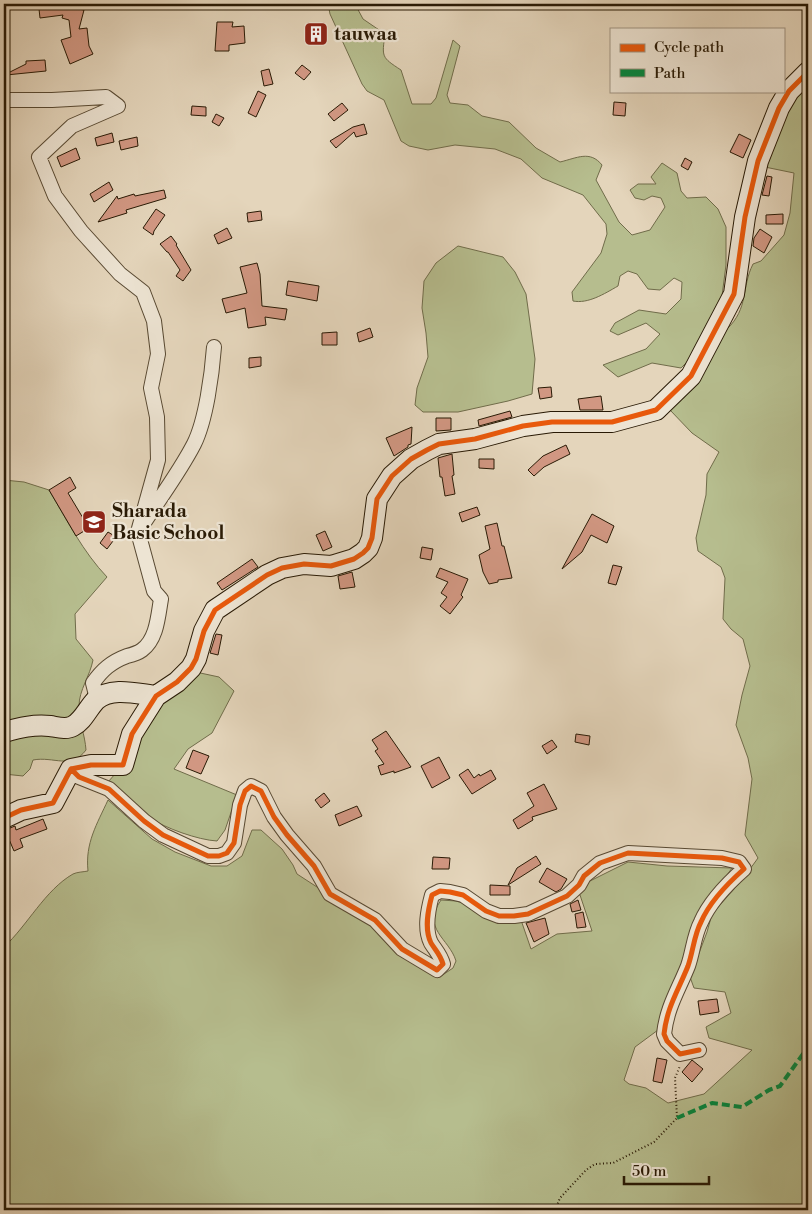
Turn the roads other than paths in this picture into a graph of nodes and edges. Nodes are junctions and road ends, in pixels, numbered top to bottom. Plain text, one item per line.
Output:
1 (808, 72) edge
2 (4, 100) edge
3 (214, 347) dead end
4 (138, 532) junction
5 (156, 696) junction
6 (97, 699) junction
7 (4, 732) edge
8 (71, 769) junction
9 (4, 818) edge
10 (693, 1051) road end

1 - 5 street
2 - 4 street
3 - 4 street
4 - 6 street
5 - 6 street
5 - 8 street
6 - 7 street
8 - 9 street
8 - 10 street

